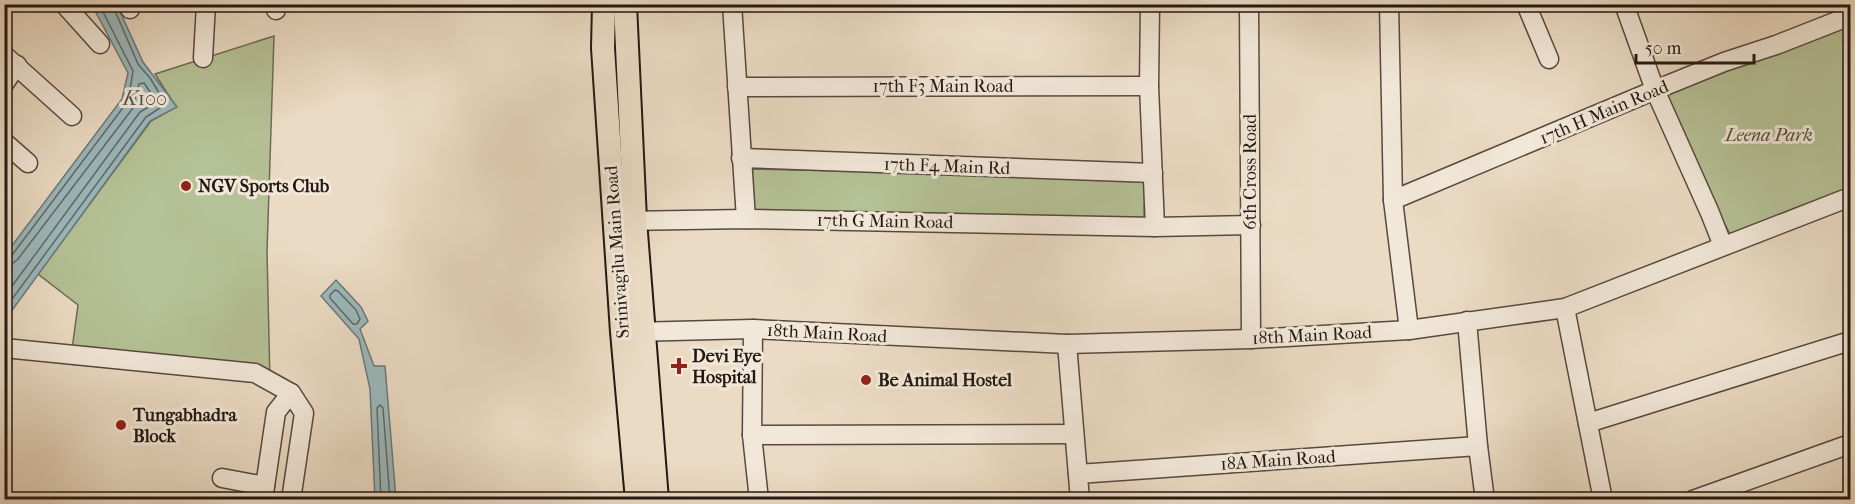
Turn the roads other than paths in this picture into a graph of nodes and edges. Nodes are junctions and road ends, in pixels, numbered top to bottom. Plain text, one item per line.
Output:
1 (64, 4) edge
2 (206, 4) edge
3 (603, 4) edge
4 (625, 4) edge
5 (732, 4) edge
6 (1150, 4) edge
7 (1249, 4) edge
8 (1389, 4) edge
9 (1526, 4) edge
10 (1624, 4) edge
11 (1851, 16) edge
12 (100, 44) dead end
13 (203, 58) dead end
14 (1549, 59) dead end
15 (11, 60) edge
16 (4, 84) edge
17 (1149, 86) junction
18 (737, 87) junction
19 (1655, 90) junction
20 (72, 116) dead end
21 (4, 142) edge
22 (741, 158) junction
23 (28, 163) dead end
24 (1153, 173) junction
25 (1393, 200) junction
26 (1849, 201) edge
27 (746, 219) junction
28 (626, 221) junction
29 (1251, 225) junction
30 (1155, 227) junction
31 (1723, 246) junction
32 (1565, 308) junction
33 (1467, 321) junction
34 (753, 329) junction
35 (1409, 330) junction
36 (632, 332) junction
37 (1251, 339) junction
38 (1851, 341) edge
39 (1067, 344) junction
40 (4, 348) edge
41 (291, 393) junction
42 (1588, 423) junction
43 (1074, 434) junction
44 (752, 435) junction
45 (1851, 444) edge
46 (1478, 446) junction
47 (1078, 474) junction
48 (222, 478) dead end
49 (264, 493) edge
50 (291, 500) edge
51 (637, 500) edge
52 (657, 500) edge
53 (759, 500) edge
54 (1080, 500) edge
55 (1485, 500) edge
56 (1603, 500) edge
57 (1693, 500) edge

1 - 12 street
2 - 13 street
3 - 28 main road, Srinivagilu Main Road
4 - 28 main road, Srinivagilu Main Road
5 - 18 street
6 - 17 street
7 - 29 street, 6th Cross Road
8 - 25 street
9 - 14 street
10 - 19 street
11 - 19 street, 17th H Main Road
15 - 16 street
15 - 20 street
17 - 18 street, 17th F3 Main Road
17 - 24 street
18 - 22 street
19 - 25 street, 17th H Main Road
19 - 31 street
21 - 23 street
22 - 24 street, 17th F4 Main Rd
22 - 27 street
24 - 30 street
25 - 35 street
26 - 31 street, 18th Main Road
27 - 28 street, 17th G Main Road
27 - 30 street, 17th G Main Road
28 - 36 main road, Srinivagilu Main Road
29 - 30 street, 17th G Main Road
29 - 37 street, 6th Cross Road
31 - 32 street, 18th Main Road
32 - 33 street, 18th Main Road
32 - 42 street
33 - 35 street, 18th Main Road
33 - 46 street
34 - 36 street, 18th Main Road
34 - 39 street, 18th Main Road
34 - 44 street, 18th Main Road
35 - 37 street, 18th Main Road
36 - 51 main road, Srinivagilu Main Road
36 - 52 main road, Srinivagilu Main Road
37 - 39 street, 18th Main Road
38 - 42 street
39 - 43 street
40 - 41 street
41 - 49 street
41 - 50 street
42 - 56 street
43 - 44 street
43 - 47 street
44 - 53 street, 18th Main Road
45 - 57 street
46 - 47 street, 18A Main Road
46 - 55 street
47 - 54 street
48 - 49 street

